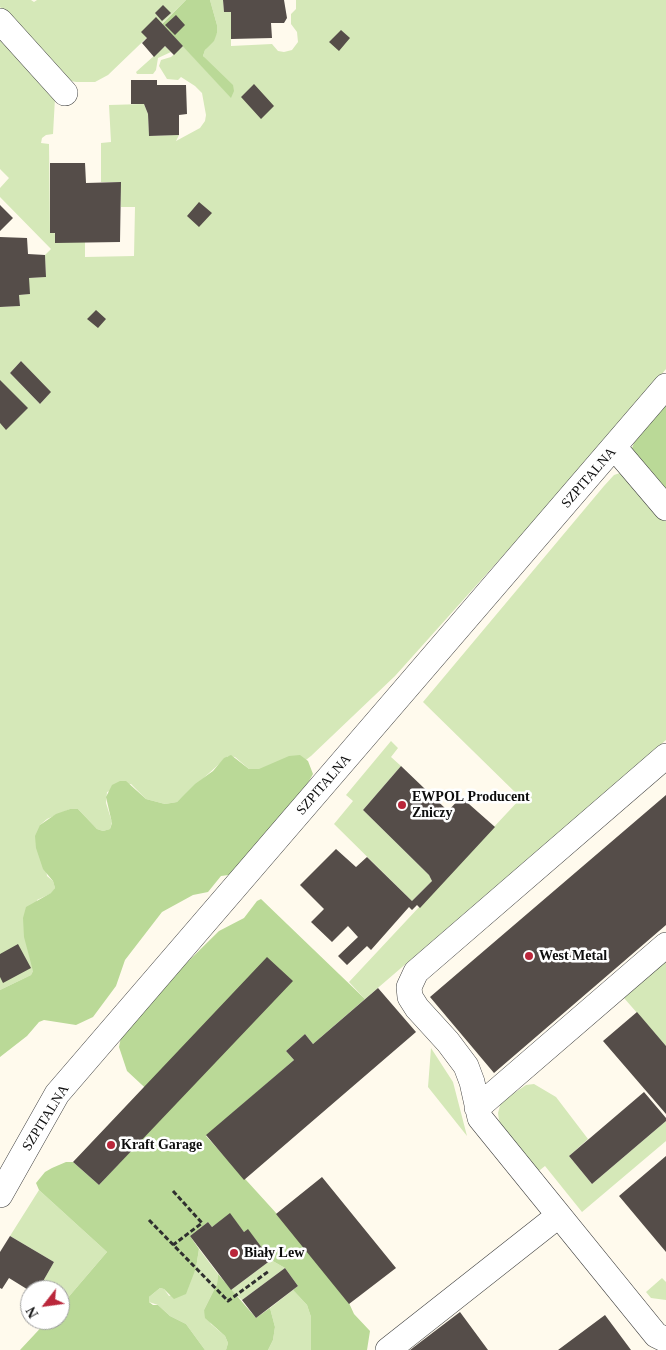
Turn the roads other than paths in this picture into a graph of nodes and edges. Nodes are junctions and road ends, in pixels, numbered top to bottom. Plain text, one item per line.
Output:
1 (0, 21) edge
2 (66, 94) dead end
3 (666, 386) edge
4 (615, 448) junction
5 (666, 508) edge
6 (666, 756) edge
7 (666, 944) edge
8 (477, 1108) junction
9 (0, 1195) edge
10 (558, 1216) junction
11 (666, 1340) edge
12 (388, 1350) edge

1 - 2 street
3 - 4 street, SZPITALNA
4 - 5 street
4 - 9 street, SZPITALNA
6 - 8 street
7 - 8 street
8 - 10 street
10 - 11 street
10 - 12 street

